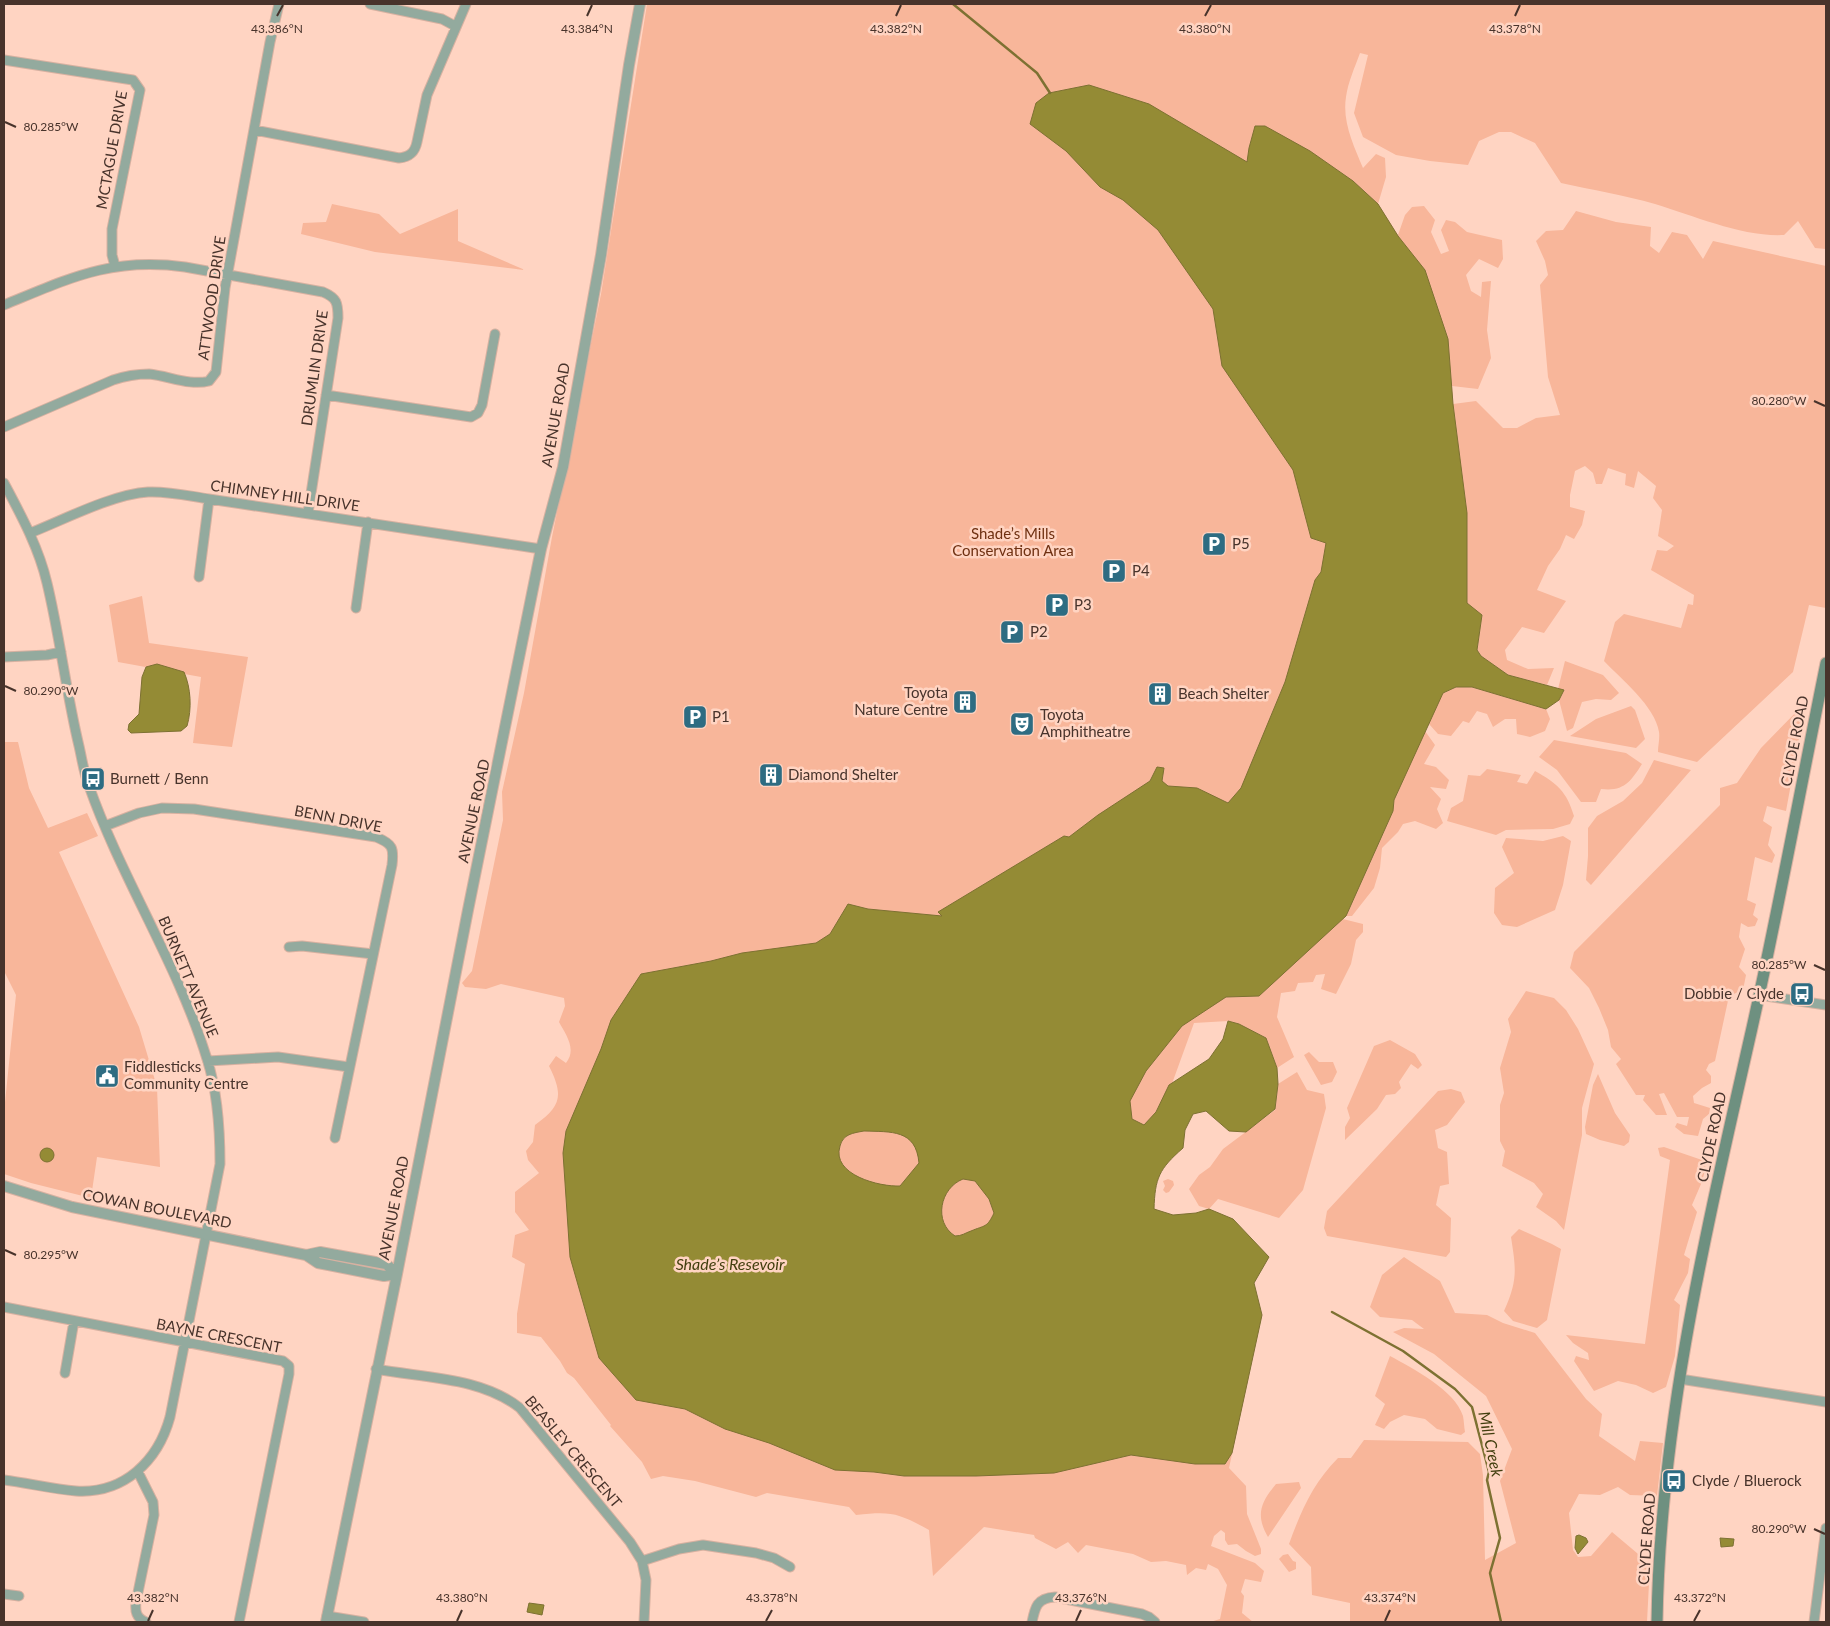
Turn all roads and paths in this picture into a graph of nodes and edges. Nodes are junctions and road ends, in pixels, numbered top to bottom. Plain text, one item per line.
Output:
1 (279, 4) edge
2 (370, 4) edge
3 (466, 4) edge
4 (640, 4) edge
5 (455, 26) junction
6 (4, 60) edge
7 (254, 130) junction
8 (114, 266) junction
9 (228, 275) junction
10 (4, 305) edge
11 (495, 334) dead end
12 (326, 395) junction
13 (4, 427) edge
14 (4, 483) edge
15 (209, 499) junction
16 (308, 513) junction
17 (368, 522) junction
18 (30, 534) junction
19 (541, 549) junction
20 (198, 577) dead end
21 (356, 608) dead end
22 (61, 652) junction
23 (4, 657) edge
24 (1826, 663) edge
25 (105, 826) junction
26 (289, 947) dead end
27 (373, 954) junction
28 (1759, 995) junction
29 (1826, 1005) edge
30 (208, 1060) junction
31 (349, 1067) junction
32 (335, 1138) dead end
33 (4, 1186) edge
34 (206, 1234) junction
35 (396, 1274) junction
36 (4, 1307) edge
37 (74, 1321) junction
38 (184, 1342) junction
39 (376, 1368) junction
40 (66, 1373) dead end
41 (1680, 1378) junction
42 (1826, 1402) edge
43 (138, 1472) junction
44 (4, 1480) edge
45 (1826, 1528) edge
46 (642, 1562) junction
47 (790, 1567) dead end
48 (4, 1594) edge
49 (19, 1596) dead end
50 (326, 1619) edge
51 (146, 1622) edge
52 (239, 1622) edge
53 (364, 1622) edge
54 (644, 1622) edge
55 (1032, 1622) edge
56 (1155, 1622) edge
57 (1657, 1622) edge
58 (1814, 1622) edge

1 - 7 street, ATTWOOD DRIVE
2 - 5 street
3 - 5 street
4 - 19 street, AVENUE ROAD
5 - 7 street
6 - 8 street, MCTAGUE DRIVE
7 - 9 street, ATTWOOD DRIVE
8 - 9 street, DRUMLIN DRIVE
8 - 10 street, DRUMLIN DRIVE
9 - 12 street, DRUMLIN DRIVE
9 - 13 street, ATTWOOD DRIVE
11 - 12 street
12 - 16 street, DRUMLIN DRIVE
14 - 18 street, BURNETT AVENUE
15 - 16 street, CHIMNEY HILL DRIVE
15 - 18 street, CHIMNEY HILL DRIVE
15 - 20 street
16 - 17 street, CHIMNEY HILL DRIVE
17 - 19 street, CHIMNEY HILL DRIVE
17 - 21 street
18 - 22 street, BURNETT AVENUE
19 - 35 street, AVENUE ROAD
22 - 23 street
22 - 25 street, BURNETT AVENUE
24 - 28 main road, CLYDE ROAD
25 - 27 street, BENN DRIVE
25 - 30 street, BURNETT AVENUE
26 - 27 street
27 - 31 street, BENN DRIVE
28 - 29 street
28 - 41 main road, CLYDE ROAD
30 - 31 street
30 - 34 street, BURNETT AVENUE
31 - 32 street, BENN DRIVE
33 - 34 street, COWAN BOULEVARD
34 - 35 street, COWAN BOULEVARD
34 - 38 street, BURNETT AVENUE
35 - 39 street, AVENUE ROAD
36 - 37 street, BAYNE CRESCENT
37 - 38 street, BAYNE CRESCENT
37 - 40 street
38 - 43 street, BURNETT AVENUE
38 - 52 street, BAYNE CRESCENT
39 - 46 street, BEASLEY CRESCENT
39 - 50 street, AVENUE ROAD
41 - 42 street
41 - 57 main road, CLYDE ROAD
43 - 44 street, BURNETT AVENUE
43 - 51 street
45 - 58 street
46 - 47 street
46 - 54 street, BEASLEY CRESCENT
48 - 49 street
50 - 53 street
55 - 56 street

